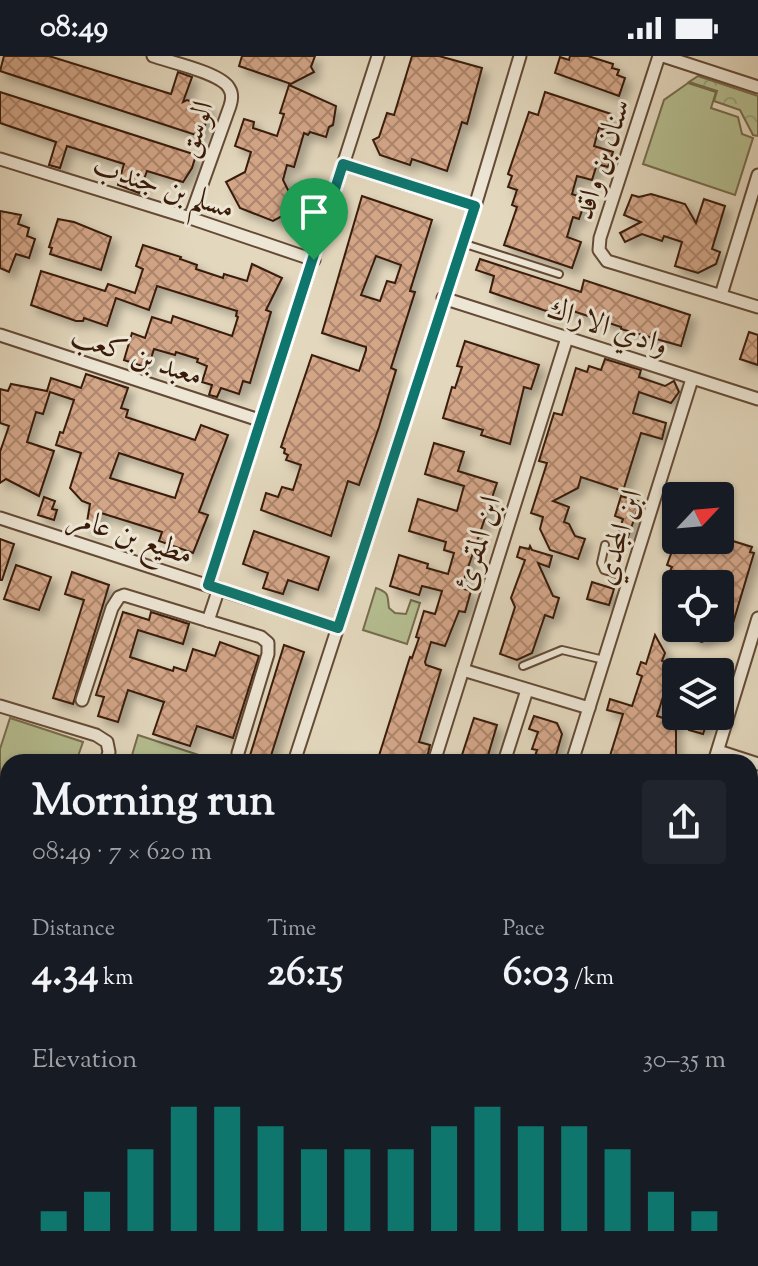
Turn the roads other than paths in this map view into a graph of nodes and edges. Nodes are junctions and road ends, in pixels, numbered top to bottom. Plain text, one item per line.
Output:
1 (153, 56) edge
2 (378, 56) edge
3 (520, 56) edge
4 (661, 56) edge
5 (758, 87) edge
6 (0, 159) edge
7 (343, 164) junction
8 (758, 175) edge
9 (475, 206) junction
10 (190, 218) junction
11 (462, 243) junction
12 (314, 260) junction
13 (559, 274) dead end
14 (721, 295) junction
15 (443, 298) junction
16 (758, 307) edge
17 (0, 335) edge
18 (567, 338) junction
19 (692, 379) junction
20 (758, 399) edge
21 (259, 420) junction
22 (0, 518) edge
23 (605, 545) dead end
24 (630, 578) junction
25 (214, 587) junction
26 (758, 618) edge
27 (208, 621) junction
28 (338, 628) junction
29 (604, 660) junction
30 (523, 666) dead end
31 (463, 670) junction
32 (527, 690) junction
33 (82, 700) dead end
34 (0, 706) edge
35 (589, 708) junction
36 (238, 753) dead end
37 (108, 754) edge
38 (297, 754) edge
39 (437, 754) edge
40 (507, 754) edge
41 (575, 754) edge
42 (717, 754) edge

1 - 10 street, الوسق
2 - 7 street
3 - 9 street
4 - 5 street, سنان بن واقد
4 - 14 street, سنان بن واقد
6 - 10 street, مسلم بن جندب
7 - 9 street
7 - 12 street
8 - 14 street
9 - 11 street
10 - 12 street, مسلم بن جندب
11 - 13 lane
11 - 15 street
12 - 21 street
14 - 16 street, سنان بن واقد
15 - 18 street, وادي الاراك
15 - 28 street
17 - 21 street, معبد بن كعب
18 - 19 street, وادي الاراك
18 - 31 street, ابن المقرئ
19 - 20 street, وادي الاراك
19 - 24 street, ابن المجدي
21 - 25 street
22 - 25 street, مطيع بن عامر
23 - 24 lane
24 - 29 street, ابن المجدي
25 - 27 street
25 - 28 street, مطيع بن عامر
26 - 42 street
27 - 33 street
27 - 36 street
28 - 38 street
29 - 30 lane
29 - 35 street, ابن المجدي
31 - 32 street
31 - 39 street, ابن المقرئ
32 - 35 street
32 - 40 street
34 - 37 street
35 - 41 street, ابن المجدي

